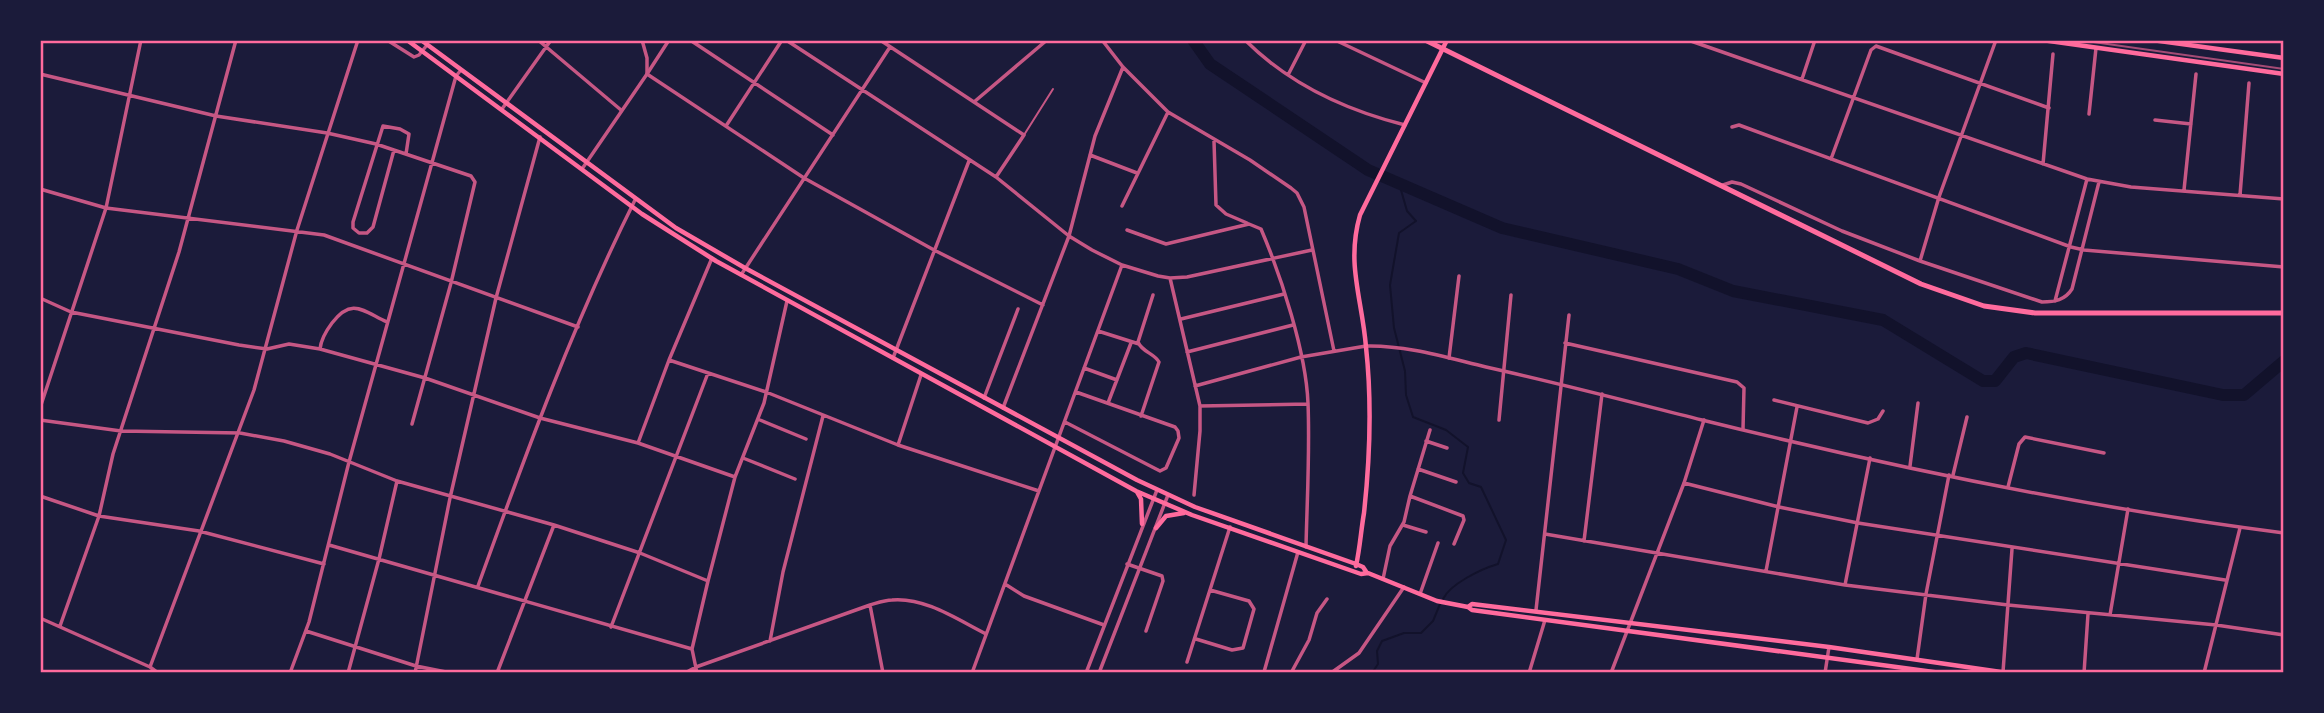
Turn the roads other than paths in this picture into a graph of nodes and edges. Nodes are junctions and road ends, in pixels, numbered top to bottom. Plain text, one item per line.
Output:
1 (141, 40) edge
2 (236, 40) edge
3 (358, 40) edge
4 (387, 40) edge
5 (407, 40) edge
6 (421, 40) edge
7 (538, 40) edge
8 (551, 40) edge
9 (642, 40) edge
10 (669, 40) edge
11 (690, 40) edge
12 (784, 40) edge
13 (880, 40) edge
14 (1047, 40) edge
15 (1102, 40) edge
16 (1245, 40) edge
17 (1306, 40) edge
18 (1335, 40) edge
19 (1425, 40) edge
20 (1447, 40) edge
21 (1688, 40) edge
22 (1815, 40) edge
23 (1996, 40) edge
24 (2042, 40) edge
25 (2152, 40) edge
26 (428, 45) junction
27 (546, 47) junction
28 (890, 47) junction
29 (2096, 48) junction
30 (1443, 49) junction
31 (423, 51) junction
32 (2053, 54) dead end
33 (2284, 58) edge
34 (1122, 67) junction
35 (461, 69) junction
36 (40, 74) edge
37 (647, 74) junction
38 (2196, 74) dead end
39 (1288, 75) junction
40 (2284, 75) edge
41 (456, 76) junction
42 (1802, 79) junction
43 (754, 83) junction
44 (1426, 83) junction
45 (1980, 83) junction
46 (2249, 83) dead end
47 (1054, 89) dead end
48 (862, 90) junction
49 (131, 94) junction
50 (1853, 96) junction
51 (974, 102) junction
52 (506, 104) junction
53 (2049, 107) junction
54 (502, 109) junction
55 (621, 110) junction
56 (1168, 112) junction
57 (2089, 114) dead end
58 (216, 116) junction
59 (2155, 120) dead end
60 (2191, 124) junction
61 (1405, 125) junction
62 (726, 126) junction
63 (1732, 127) dead end
64 (327, 133) junction
65 (833, 135) junction
66 (1024, 135) junction
67 (1961, 135) junction
68 (540, 137) junction
69 (1214, 140) junction
70 (376, 144) junction
71 (394, 150) junction
72 (406, 154) junction
73 (1090, 155) junction
74 (1831, 159) junction
75 (969, 161) junction
76 (587, 162) junction
77 (430, 163) junction
78 (2043, 164) junction
79 (582, 169) junction
80 (1137, 173) junction
81 (996, 177) junction
82 (804, 178) junction
83 (2087, 179) junction
84 (2099, 182) junction
85 (1722, 186) junction
86 (40, 190) edge
87 (2184, 190) junction
88 (2240, 195) junction
89 (1939, 197) junction
90 (2284, 199) edge
91 (635, 200) junction
92 (632, 206) junction
93 (1122, 206) dead end
94 (106, 208) junction
95 (187, 218) junction
96 (1249, 224) junction
97 (297, 230) junction
98 (1127, 230) dead end
99 (1069, 236) junction
100 (2071, 247) junction
101 (934, 250) junction
102 (1312, 250) junction
103 (2084, 250) junction
104 (712, 258) junction
105 (1273, 258) junction
106 (1920, 261) junction
107 (404, 265) junction
108 (1122, 265) junction
109 (2284, 267) edge
110 (745, 268) junction
111 (741, 275) junction
112 (1459, 276) dead end
113 (1170, 278) junction
114 (451, 282) junction
115 (1284, 294) junction
116 (1153, 295) dead end
117 (1511, 295) dead end
118 (40, 298) edge
119 (496, 298) junction
120 (788, 301) junction
121 (2055, 301) junction
122 (1043, 305) junction
123 (1018, 309) dead end
124 (71, 312) junction
125 (2284, 313) edge
126 (1569, 315) dead end
127 (1180, 320) junction
128 (387, 322) junction
129 (1293, 325) junction
130 (578, 327) junction
131 (155, 329) junction
132 (1098, 331) junction
133 (1131, 343) junction
134 (1565, 343) junction
135 (1139, 344) junction
136 (1366, 346) junction
137 (267, 349) junction
138 (320, 349) junction
139 (896, 350) junction
140 (1334, 351) junction
141 (1187, 352) junction
142 (1301, 357) junction
143 (1447, 358) junction
144 (892, 359) junction
145 (668, 360) junction
146 (376, 364) junction
147 (1084, 368) junction
148 (1505, 371) junction
149 (708, 373) junction
150 (921, 375) junction
151 (425, 378) junction
152 (1117, 380) junction
153 (1561, 383) junction
154 (1195, 386) junction
155 (766, 392) junction
156 (1076, 392) junction
157 (475, 394) junction
158 (1602, 394) junction
159 (984, 398) junction
160 (1774, 400) dead end
161 (1918, 403) dead end
162 (1108, 404) junction
163 (1308, 404) junction
164 (1199, 406) junction
165 (1797, 407) junction
166 (40, 408) edge
167 (1003, 409) junction
168 (1883, 411) dead end
169 (823, 416) junction
170 (1141, 416) junction
171 (1967, 417) dead end
172 (540, 418) junction
173 (759, 419) junction
174 (40, 420) edge
175 (1499, 420) dead end
176 (1704, 420) junction
177 (1065, 422) junction
178 (412, 424) dead end
179 (1743, 429) junction
180 (1430, 430) dead end
181 (121, 431) junction
182 (240, 433) junction
183 (1059, 438) junction
184 (806, 439) dead end
185 (1426, 441) junction
186 (1790, 441) junction
187 (638, 443) junction
188 (898, 445) junction
189 (1055, 448) junction
190 (1447, 448) dead end
191 (2104, 453) dead end
192 (674, 457) junction
193 (743, 458) junction
194 (1870, 458) junction
195 (349, 462) junction
196 (1910, 467) junction
197 (1418, 469) junction
198 (1951, 475) junction
199 (735, 477) junction
200 (794, 479) dead end
201 (397, 481) junction
202 (1456, 482) dead end
203 (1684, 483) junction
204 (2008, 487) junction
205 (1157, 490) junction
206 (1039, 491) junction
207 (1136, 491) junction
208 (1168, 495) junction
209 (1194, 495) dead end
210 (40, 496) edge
211 (1410, 496) junction
212 (450, 498) junction
213 (1154, 499) junction
214 (1165, 504) junction
215 (1780, 507) junction
216 (2128, 509) junction
217 (505, 512) junction
218 (1187, 513) junction
219 (99, 516) junction
220 (1858, 523) junction
221 (1142, 524) junction
222 (1403, 524) junction
223 (554, 525) junction
224 (1230, 527) junction
225 (1156, 528) junction
226 (2240, 528) junction
227 (199, 531) junction
228 (1426, 532) dead end
229 (2284, 533) edge
230 (1545, 534) junction
231 (1937, 536) junction
232 (1584, 541) junction
233 (1438, 543) dead end
234 (1454, 544) dead end
235 (329, 545) junction
236 (1306, 547) junction
237 (2012, 548) junction
238 (1298, 551) junction
239 (1657, 553) junction
240 (640, 554) junction
241 (379, 559) junction
242 (2119, 562) junction
243 (324, 564) junction
244 (1127, 564) junction
245 (1356, 564) junction
246 (1140, 569) junction
247 (1354, 571) junction
248 (1766, 571) junction
249 (1368, 573) junction
250 (436, 575) junction
251 (1383, 579) junction
252 (2225, 580) junction
253 (708, 581) junction
254 (1005, 584) junction
255 (1845, 585) junction
256 (478, 586) junction
257 (1404, 587) junction
258 (1210, 590) junction
259 (1420, 594) junction
260 (1926, 594) junction
261 (1327, 599) dead end
262 (526, 601) junction
263 (870, 605) junction
264 (2008, 605) junction
265 (1468, 607) junction
266 (1536, 610) junction
267 (2088, 614) junction
268 (2110, 615) junction
269 (40, 618) edge
270 (1545, 620) junction
271 (1631, 623) junction
272 (1104, 625) junction
273 (2216, 625) junction
274 (60, 626) junction
275 (611, 627) junction
276 (306, 631) junction
277 (1146, 631) dead end
278 (1628, 631) junction
279 (986, 634) junction
280 (2284, 635) edge
281 (1196, 639) junction
282 (770, 641) junction
283 (355, 647) junction
284 (1829, 647) junction
285 (692, 649) junction
286 (1828, 657) junction
287 (1917, 659) junction
288 (1187, 662) dead end
289 (416, 666) junction
290 (150, 667) junction
291 (696, 667) junction
292 (1264, 671) edge
293 (158, 673) edge
294 (290, 673) edge
295 (348, 673) edge
296 (415, 673) edge
297 (451, 673) edge
298 (497, 673) edge
299 (685, 673) edge
300 (697, 673) edge
301 (883, 673) edge
302 (972, 673) edge
303 (1086, 673) edge
304 (1099, 673) edge
305 (1291, 673) edge
306 (1332, 673) edge
307 (1529, 673) edge
308 (1611, 673) edge
309 (1825, 673) edge
310 (1941, 673) edge
311 (2004, 673) edge
312 (2084, 673) edge
313 (2204, 673) edge

1 - 49 street
2 - 58 street
3 - 64 street
4 - 31 street
5 - 31 main road
6 - 26 main road
7 - 27 street
8 - 27 street
9 - 37 street
10 - 37 street
11 - 43 street
12 - 43 street
12 - 48 street
13 - 28 street
14 - 51 street
15 - 34 street
16 - 39 street
17 - 39 street
18 - 44 street
19 - 30 main road
20 - 30 main road
21 - 42 street
22 - 42 street
23 - 45 street
24 - 29 main road
25 - 33 main road
26 - 31 street
26 - 35 main road
27 - 52 street
27 - 55 street
28 - 48 street
28 - 51 street
29 - 40 main road
29 - 57 street
30 - 44 main road
30 - 85 main road
31 - 41 main road
32 - 53 street
34 - 56 street
34 - 73 street
35 - 41 street
35 - 52 main road
36 - 49 street
37 - 55 street
37 - 62 street
38 - 60 street
39 - 61 street
41 - 54 main road
41 - 77 street
42 - 50 street
43 - 62 street
43 - 65 street
44 - 61 main road
45 - 50 street
45 - 53 street
45 - 67 street
46 - 88 street
47 - 66 lane
48 - 65 street
48 - 75 street
49 - 58 street
49 - 94 street
50 - 67 street
50 - 74 street
51 - 66 street
52 - 54 street
52 - 76 main road
53 - 78 street
54 - 68 main road
55 - 76 street
56 - 69 street
56 - 80 street
58 - 64 street
58 - 95 street
59 - 60 street
60 - 87 street
61 - 136 main road
62 - 82 street
63 - 74 street
64 - 70 street
64 - 97 street
65 - 82 street
66 - 81 street
67 - 78 street
67 - 89 street
68 - 79 main road
68 - 119 street
69 - 96 street
69 - 102 street
70 - 71 street
70 - 71 street
70 - 72 street
71 - 72 street
72 - 77 street
73 - 80 street
73 - 99 street
74 - 89 street
75 - 81 street
75 - 101 street
76 - 79 street
76 - 91 main road
77 - 107 street
77 - 114 street
78 - 83 street
79 - 92 main road
80 - 93 street
81 - 99 street
82 - 101 street
82 - 110 street
83 - 84 street
83 - 100 street
84 - 87 street
84 - 103 street
85 - 106 street
85 - 125 main road
86 - 94 street
87 - 88 street
88 - 90 street
89 - 100 street
89 - 106 street
91 - 92 street
91 - 110 main road
92 - 104 main road
92 - 130 street
94 - 95 street
94 - 124 street
95 - 97 street
95 - 131 street
96 - 98 street
96 - 105 street
97 - 107 street
97 - 137 street
99 - 108 street
99 - 122 street
100 - 103 street
100 - 121 street
101 - 122 street
101 - 139 street
102 - 105 street
102 - 140 street
103 - 109 street
103 - 121 street
104 - 111 main road
104 - 145 street
105 - 113 street
105 - 115 street
106 - 121 street
107 - 114 street
107 - 128 street
108 - 113 street
108 - 132 street
110 - 111 street
110 - 139 main road
111 - 120 main road
112 - 143 street
113 - 127 street
114 - 119 street
114 - 151 street
115 - 127 street
115 - 129 street
116 - 135 street
117 - 148 street
118 - 124 street
119 - 130 street
119 - 157 street
120 - 144 main road
120 - 155 street
122 - 167 street
123 - 159 street
124 - 131 street
124 - 166 street
126 - 134 street
127 - 141 street
128 - 138 street
128 - 146 street
129 - 141 street
129 - 142 street
130 - 172 street
131 - 137 street
131 - 181 street
132 - 133 street
132 - 147 street
133 - 135 street
133 - 152 street
134 - 153 street
134 - 179 street
135 - 170 street
136 - 140 street
136 - 143 street
136 - 245 main road
137 - 138 street
137 - 182 street
138 - 146 street
139 - 144 street
139 - 159 main road
140 - 142 street
141 - 154 street
142 - 154 street
142 - 163 street
143 - 148 street
144 - 150 main road
145 - 149 street
145 - 187 street
146 - 151 street
146 - 195 street
147 - 152 street
147 - 156 street
148 - 153 street
148 - 175 street
149 - 155 street
149 - 192 street
150 - 188 street
150 - 189 main road
151 - 157 street
151 - 178 street
152 - 162 street
153 - 158 street
153 - 230 street
154 - 164 street
155 - 169 street
155 - 173 street
156 - 162 street
156 - 177 street
157 - 172 street
157 - 212 street
158 - 176 street
158 - 232 street
159 - 167 main road
160 - 165 street
161 - 196 street
162 - 170 street
163 - 164 street
163 - 236 street
164 - 209 street
165 - 168 street
165 - 186 street
167 - 183 main road
169 - 188 street
169 - 282 street
170 - 177 street
171 - 198 street
172 - 187 street
172 - 217 street
173 - 184 street
173 - 193 street
174 - 181 street
176 - 179 street
176 - 203 street
177 - 183 street
179 - 186 street
180 - 185 street
181 - 182 street
181 - 219 street
182 - 195 street
182 - 227 street
183 - 189 street
183 - 205 main road
185 - 190 street
185 - 197 street
186 - 194 street
186 - 215 street
187 - 192 street
188 - 206 street
189 - 206 street
189 - 207 main road
191 - 204 street
192 - 199 street
192 - 240 street
193 - 199 street
193 - 200 street
194 - 196 street
194 - 220 street
195 - 201 street
195 - 235 street
196 - 198 street
197 - 202 street
197 - 211 street
198 - 204 street
198 - 231 street
199 - 253 street
201 - 212 street
201 - 241 street
203 - 215 street
203 - 239 street
204 - 216 street
205 - 208 main road
205 - 213 street
206 - 254 street
207 - 213 main road
207 - 221 main road
208 - 214 street
208 - 236 main road
210 - 219 street
211 - 222 street
211 - 234 street
212 - 217 street
212 - 250 street
213 - 214 main road
213 - 221 street
214 - 218 main road
214 - 225 street
215 - 220 street
215 - 248 street
216 - 226 street
216 - 242 street
217 - 223 street
217 - 256 street
218 - 224 main road
218 - 225 main road
219 - 227 street
219 - 274 street
220 - 231 street
220 - 255 street
221 - 244 street
222 - 228 street
222 - 251 street
223 - 240 street
223 - 262 street
224 - 238 main road
224 - 258 street
225 - 246 street
226 - 229 street
226 - 252 street
227 - 243 street
227 - 290 street
230 - 232 street
230 - 266 street
231 - 237 street
231 - 260 street
232 - 239 street
233 - 259 street
235 - 241 street
235 - 243 street
236 - 245 main road
237 - 242 street
237 - 264 street
238 - 247 main road
238 - 292 street
239 - 248 street
239 - 271 street
240 - 253 street
240 - 275 street
241 - 250 street
241 - 283 street
242 - 252 street
242 - 268 street
243 - 276 street
244 - 246 street
244 - 272 street
245 - 247 main road
245 - 249 main road
246 - 277 street
246 - 304 street
247 - 249 main road
248 - 255 street
249 - 251 main road
250 - 256 street
250 - 289 street
251 - 257 main road
252 - 273 street
253 - 285 street
254 - 272 street
254 - 279 street
255 - 260 street
256 - 262 street
257 - 259 main road
257 - 306 street
258 - 281 street
258 - 281 street
259 - 265 main road
260 - 264 street
260 - 287 street
261 - 305 street
262 - 275 street
262 - 298 street
263 - 279 street
263 - 282 street
263 - 301 street
264 - 267 street
264 - 311 street
265 - 266 main road
265 - 270 main road
266 - 271 main road
267 - 268 street
267 - 312 street
268 - 273 street
269 - 274 street
270 - 278 main road
270 - 307 street
271 - 278 street
271 - 284 main road
272 - 303 street
273 - 280 street
273 - 313 street
274 - 290 street
275 - 285 street
276 - 283 street
276 - 294 street
278 - 286 main road
278 - 308 street
279 - 302 street
281 - 288 street
282 - 291 street
283 - 289 street
283 - 295 street
284 - 286 street
284 - 287 main road
285 - 291 street
286 - 309 street
286 - 310 main road
287 - 311 main road
289 - 296 street
289 - 297 street
290 - 293 street
291 - 299 street
291 - 300 street

